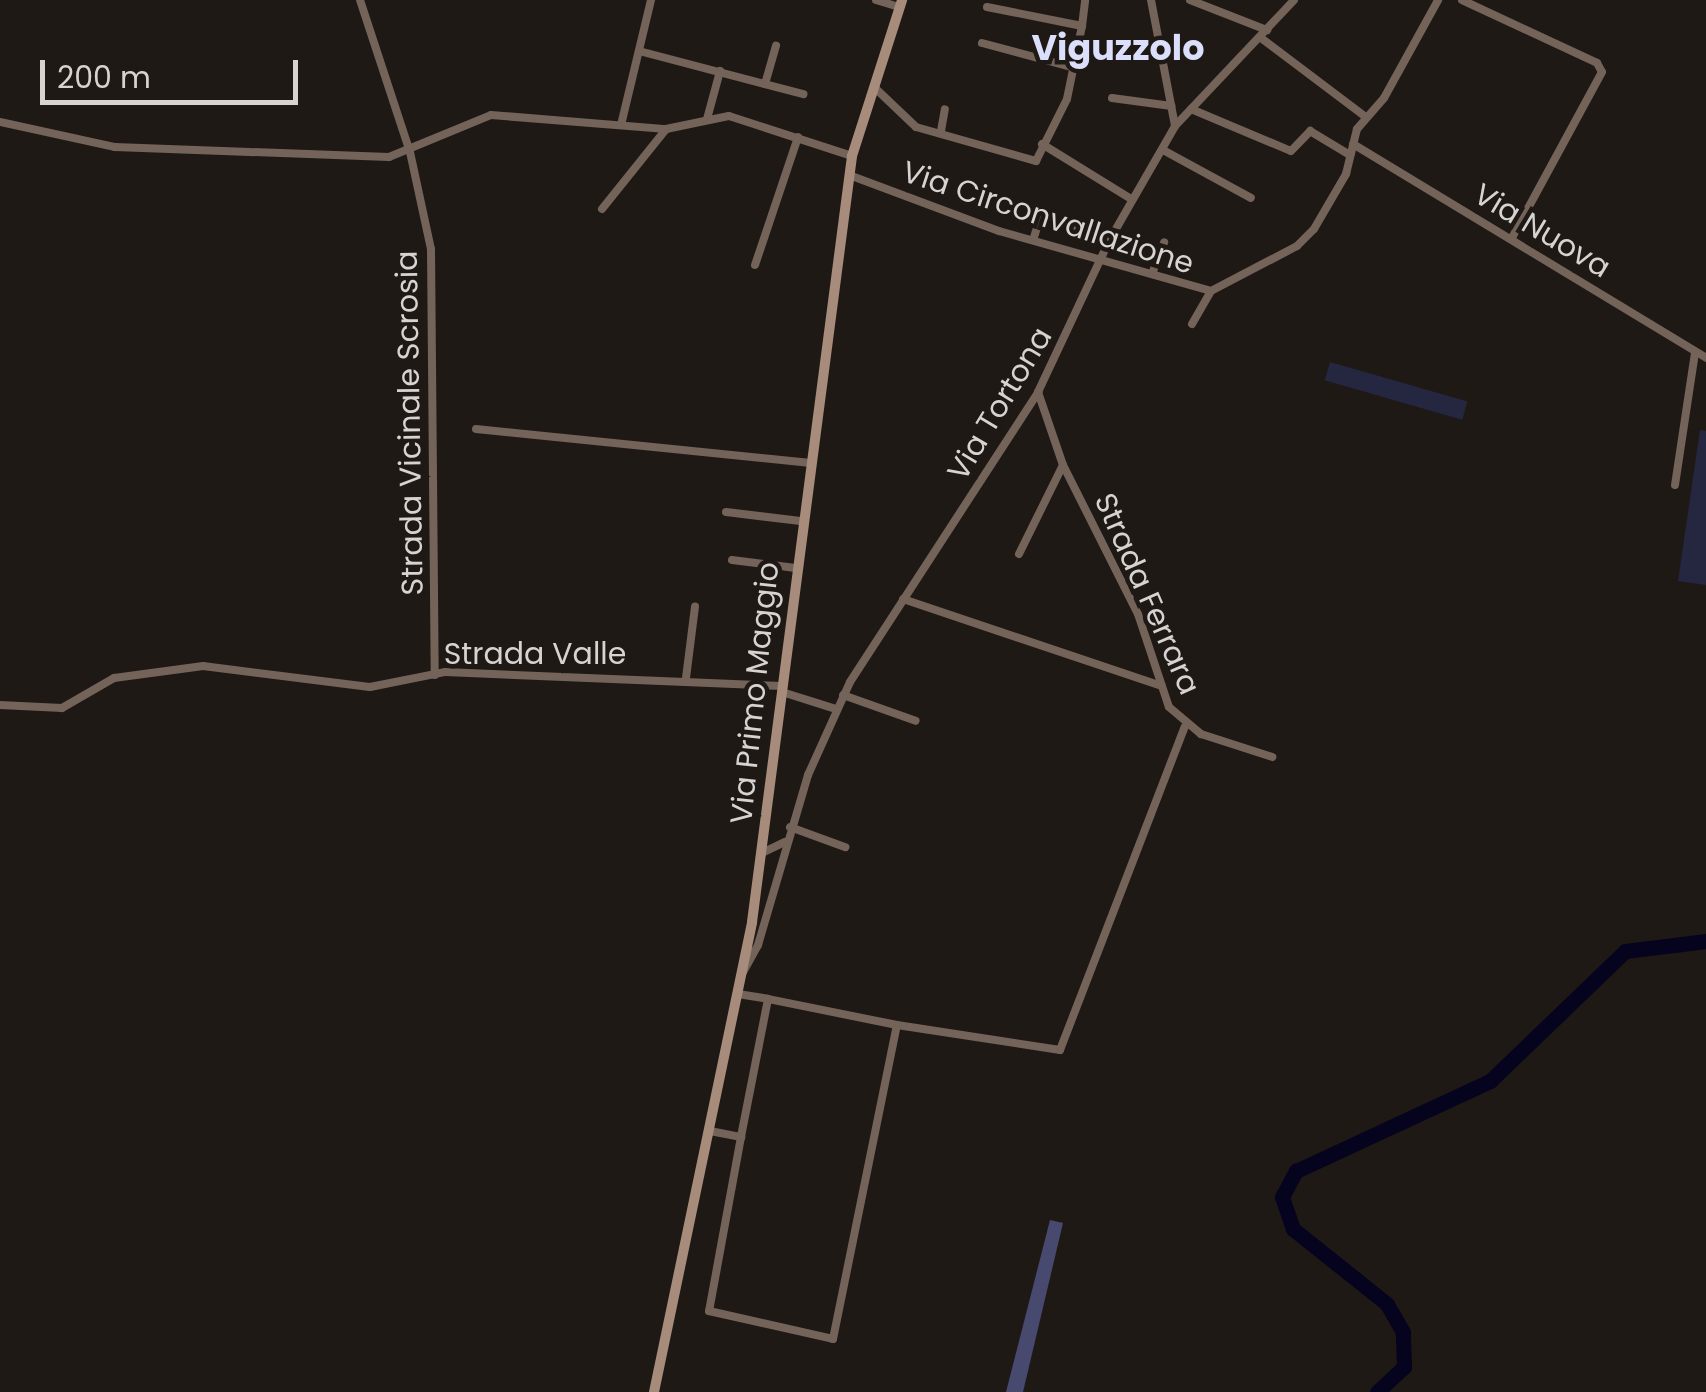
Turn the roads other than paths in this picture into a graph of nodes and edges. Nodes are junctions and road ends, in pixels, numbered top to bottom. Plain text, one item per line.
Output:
1 (360, 0) edge
2 (651, 0) edge
3 (876, 0) edge
4 (1086, 0) edge
5 (1151, 0) edge
6 (1190, 0) edge
7 (1294, 0) edge
8 (1438, 0) edge
9 (1462, 0) edge
10 (901, 4) edge
11 (987, 7) dead end
12 (1078, 25) junction
13 (1268, 30) junction
14 (1261, 38) junction
15 (982, 43) dead end
16 (776, 46) dead end
17 (639, 51) junction
18 (1074, 68) junction
19 (720, 72) junction
20 (765, 84) junction
21 (874, 87) junction
22 (804, 94) dead end
23 (1112, 98) dead end
24 (1171, 106) junction
25 (1190, 108) junction
26 (945, 109) dead end
27 (1366, 117) junction
28 (707, 119) junction
29 (0, 122) edge
30 (622, 125) junction
31 (1175, 126) junction
32 (666, 129) junction
33 (941, 131) junction
34 (798, 136) junction
35 (1042, 144) junction
36 (1353, 144) junction
37 (1163, 150) junction
38 (410, 152) junction
39 (1350, 155) junction
40 (852, 156) junction
41 (848, 175) junction
42 (1251, 198) dead end
43 (1132, 199) junction
44 (602, 209) dead end
45 (1034, 237) junction
46 (1512, 238) junction
47 (1108, 240) junction
48 (1164, 242) dead end
49 (1102, 259) junction
50 (756, 266) dead end
51 (1152, 274) junction
52 (1211, 291) junction
53 (1192, 324) dead end
54 (1696, 352) junction
55 (1706, 358) edge
56 (1038, 392) junction
57 (476, 429) dead end
58 (808, 462) junction
59 (1063, 465) junction
60 (1675, 485) dead end
61 (726, 512) dead end
62 (800, 520) junction
63 (1019, 554) dead end
64 (732, 560) dead end
65 (794, 568) junction
66 (903, 599) junction
67 (695, 607) dead end
68 (435, 675) junction
69 (686, 678) junction
70 (1162, 686) junction
71 (782, 689) junction
72 (843, 695) junction
73 (0, 704) edge
74 (836, 710) junction
75 (916, 721) dead end
76 (1185, 726) junction
77 (1272, 757) dead end
78 (790, 827) junction
79 (785, 842) junction
80 (845, 847) dead end
81 (762, 854) junction
82 (742, 974) junction
83 (738, 994) junction
84 (768, 999) junction
85 (897, 1025) junction
86 (710, 1131) junction
87 (741, 1138) junction
88 (654, 1392) edge

1 - 38 street, Strada Vicinale Scrosia
2 - 17 street
3 - 10 street
4 - 12 street
5 - 24 street
6 - 13 street
7 - 13 street, Via Tortona
8 - 27 street, Via Circonvallazione
9 - 46 street
10 - 21 main road, Via Primo Maggio
11 - 12 street
12 - 18 street
13 - 14 street, Via Tortona
14 - 25 street, Via Tortona
14 - 27 street
15 - 18 street
16 - 20 street
17 - 19 street
17 - 30 street
18 - 35 street
19 - 20 street
19 - 28 street
20 - 22 street
21 - 33 street
21 - 40 main road, Via Primo Maggio
23 - 24 street
24 - 31 street
25 - 31 street, Via Tortona
25 - 39 street
26 - 33 street
27 - 36 street, Via Circonvallazione
28 - 32 street
28 - 34 street
29 - 38 street
30 - 32 street
30 - 38 street
31 - 37 street, Via Tortona
32 - 44 street
33 - 35 street
34 - 40 street
34 - 50 street
35 - 43 street
36 - 39 street, Via Circonvallazione
36 - 46 street, Via Nuova
37 - 42 street
37 - 43 street, Via Tortona
38 - 68 street, Strada Vicinale Scrosia
39 - 52 street, Via Circonvallazione
40 - 41 main road, Via Primo Maggio
41 - 45 street, Via Circonvallazione
41 - 58 main road, Via Primo Maggio
43 - 47 street, Via Tortona
45 - 47 street
45 - 49 street, Via Circonvallazione
46 - 54 street, Via Nuova
47 - 49 street, Via Tortona
48 - 51 street
49 - 51 street, Via Circonvallazione
49 - 56 street, Via Tortona
51 - 52 street, Via Circonvallazione
52 - 53 street
54 - 55 street, Via Nuova
54 - 60 street
56 - 59 street, Strada Ferrara
56 - 66 street, Via Tortona
57 - 58 street
58 - 62 main road, Via Primo Maggio
59 - 63 street
59 - 70 street, Strada Ferrara
61 - 62 street
62 - 65 main road, Via Primo Maggio
64 - 65 street
65 - 71 main road, Via Primo Maggio
66 - 70 street
66 - 72 street, Via Tortona
67 - 69 street
68 - 69 street, Strada Valle
68 - 73 street, Strada Valle
69 - 71 street, Strada Valle
70 - 76 street, Strada Ferrara
71 - 74 street, Strada Valle
71 - 81 main road, Via Primo Maggio
72 - 74 street, Via Tortona
72 - 75 street
74 - 78 street, Via Tortona
76 - 77 street, Strada Ferrara
76 - 85 street
78 - 79 street, Via Tortona
78 - 80 street
79 - 81 street
79 - 82 street, Via Tortona
81 - 82 main road, Via Primo Maggio
82 - 83 main road, Via Primo Maggio
83 - 84 street
83 - 86 main road, Via Primo Maggio
84 - 85 street
84 - 87 street
85 - 87 street
86 - 87 street
86 - 88 main road, Via Primo Maggio

